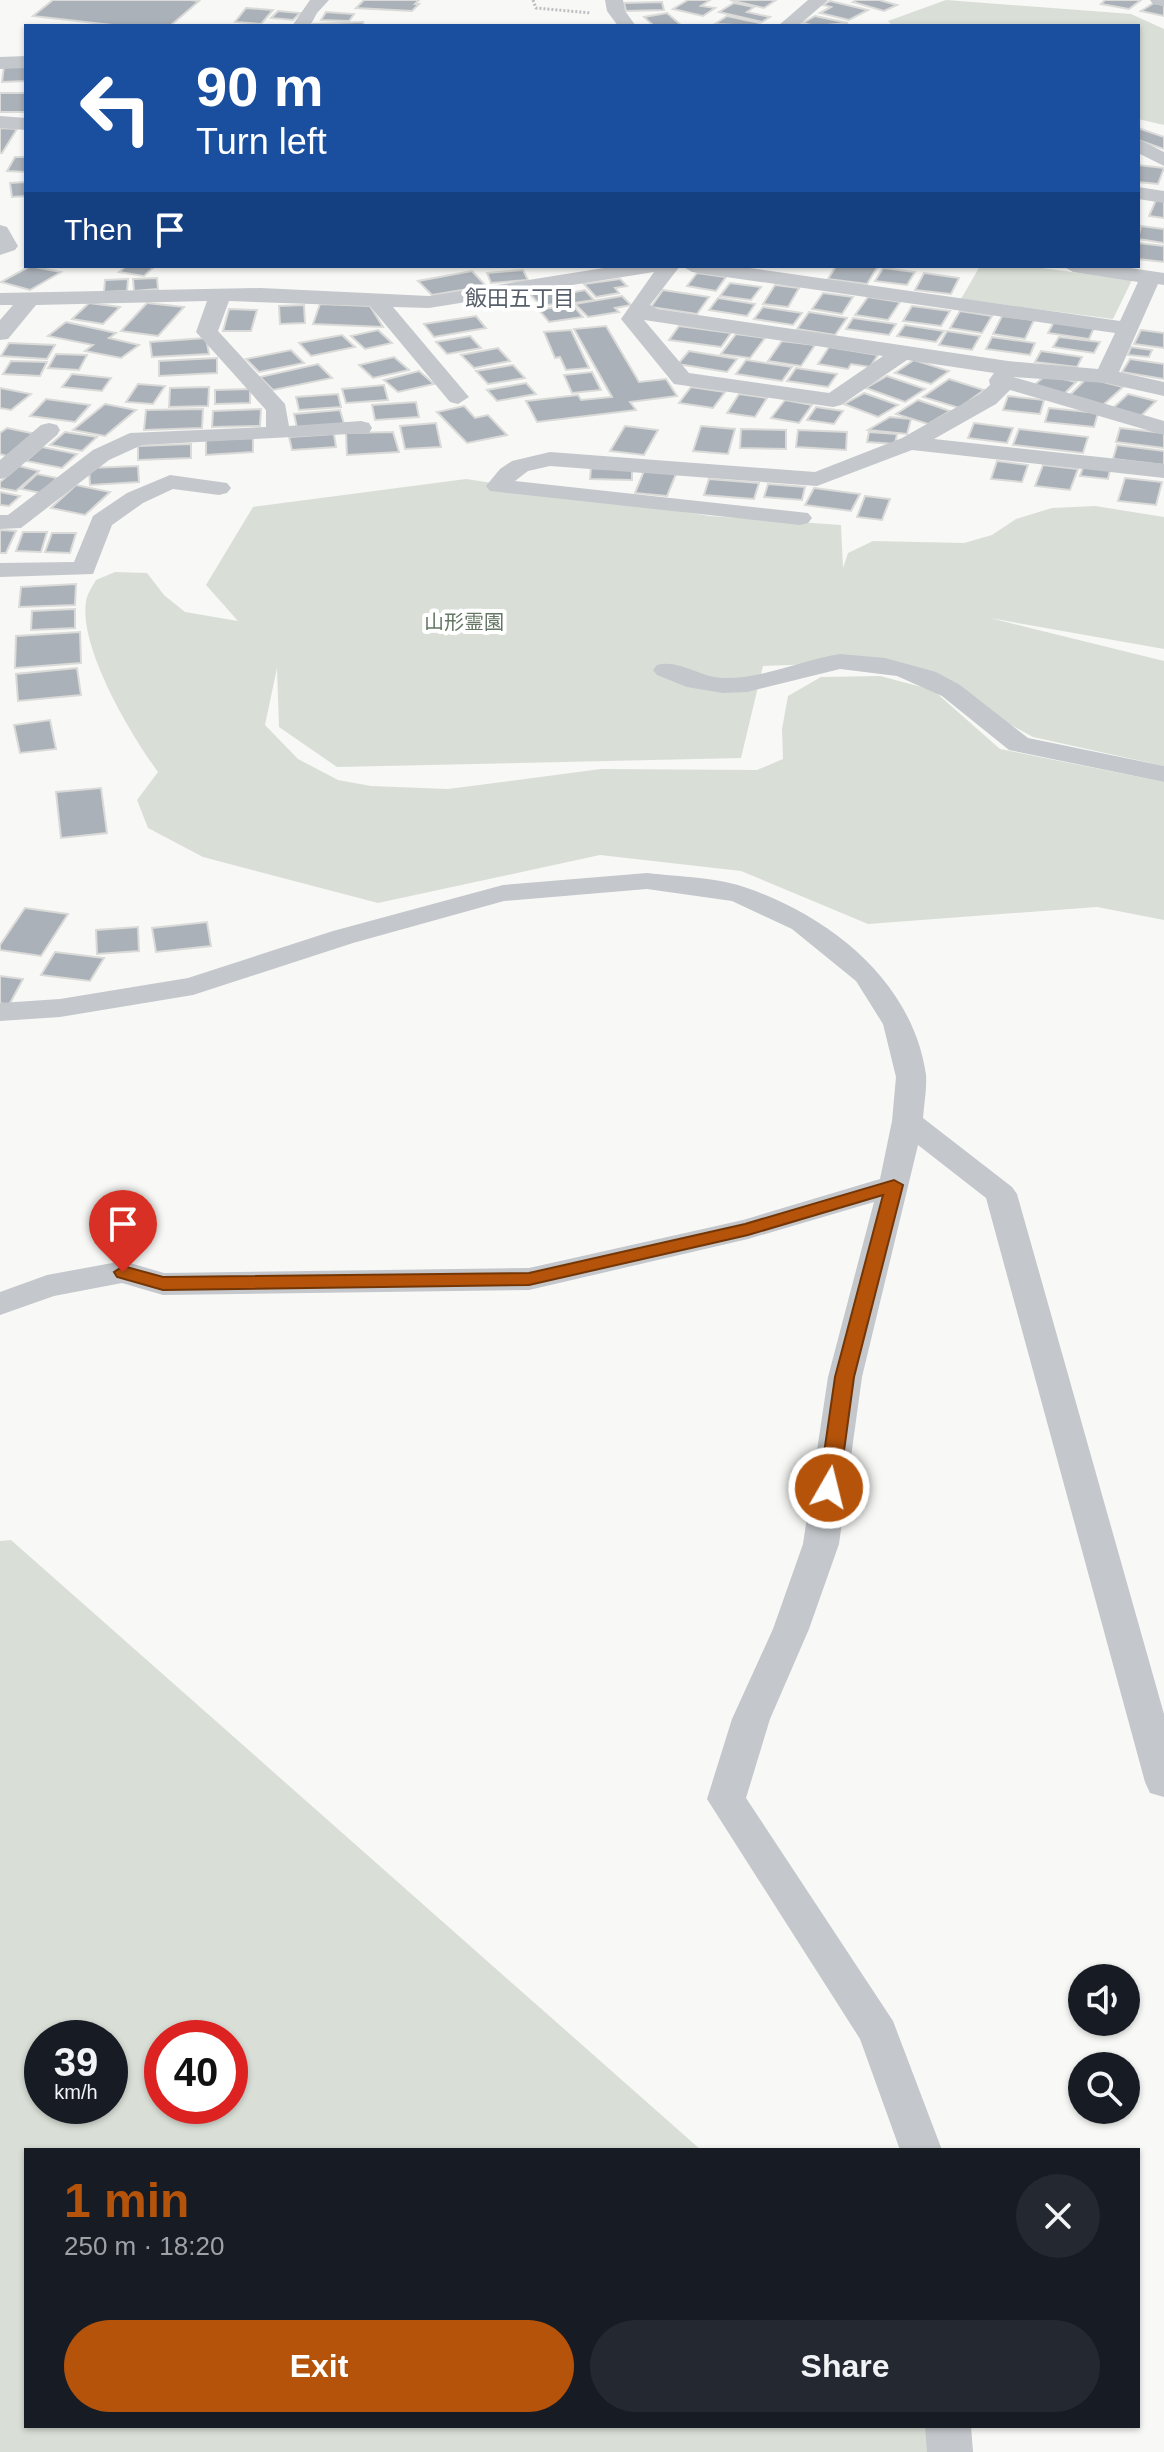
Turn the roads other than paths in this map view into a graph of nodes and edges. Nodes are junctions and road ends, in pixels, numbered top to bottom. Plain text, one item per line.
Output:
1 (320, 0) edge
2 (819, 0) edge
3 (302, 24) edge
4 (789, 24) edge
5 (24, 62) edge
6 (0, 63) edge
7 (0, 122) edge
8 (24, 124) edge
9 (1140, 146) edge
10 (1164, 160) edge
11 (1140, 193) edge
12 (1164, 197) edge
13 (0, 231) edge
14 (0, 249) edge
15 (642, 268) edge
16 (668, 268) edge
17 (706, 268) edge
18 (1087, 268) edge
19 (1158, 278) edge
20 (220, 296) junction
21 (30, 298) junction
22 (0, 299) edge
23 (377, 301) junction
24 (638, 307) junction
25 (1127, 328) junction
26 (0, 334) edge
27 (902, 353) junction
28 (1004, 374) junction
29 (1106, 376) junction
30 (1164, 389) edge
31 (458, 397) dead end
32 (1110, 414) junction
33 (361, 428) dead end
34 (1164, 428) edge
35 (49, 430) dead end
36 (278, 433) junction
37 (910, 443) junction
38 (1098, 464) junction
39 (1164, 471) edge
40 (0, 472) edge
41 (219, 488) dead end
42 (800, 518) dead end
43 (0, 522) edge
44 (0, 570) edge
45 (666, 670) dead end
46 (1164, 774) edge
47 (0, 1012) edge
48 (907, 1121) junction
49 (894, 1185) junction
50 (0, 1304) edge
51 (1164, 1782) edge
52 (920, 2148) edge
53 (948, 2428) edge
54 (950, 2452) edge

1 - 3 street
2 - 4 street
5 - 6 street
7 - 8 street
9 - 10 street
11 - 12 street
13 - 14 street
15 - 23 street
16 - 24 street
17 - 25 street
18 - 19 street
19 - 25 street
20 - 21 street
20 - 23 street
20 - 36 street
21 - 22 street
21 - 26 street
23 - 31 street
24 - 27 street
24 - 27 street
25 - 29 street
27 - 28 street
28 - 29 street
28 - 32 street
28 - 37 street
29 - 30 street
32 - 34 street
32 - 38 street
33 - 36 street
35 - 40 street
36 - 43 street
37 - 38 street
37 - 42 street
38 - 39 street
41 - 44 street
45 - 46 street
47 - 48 street
48 - 49 street
48 - 51 street
49 - 50 street
49 - 52 street
53 - 54 street

